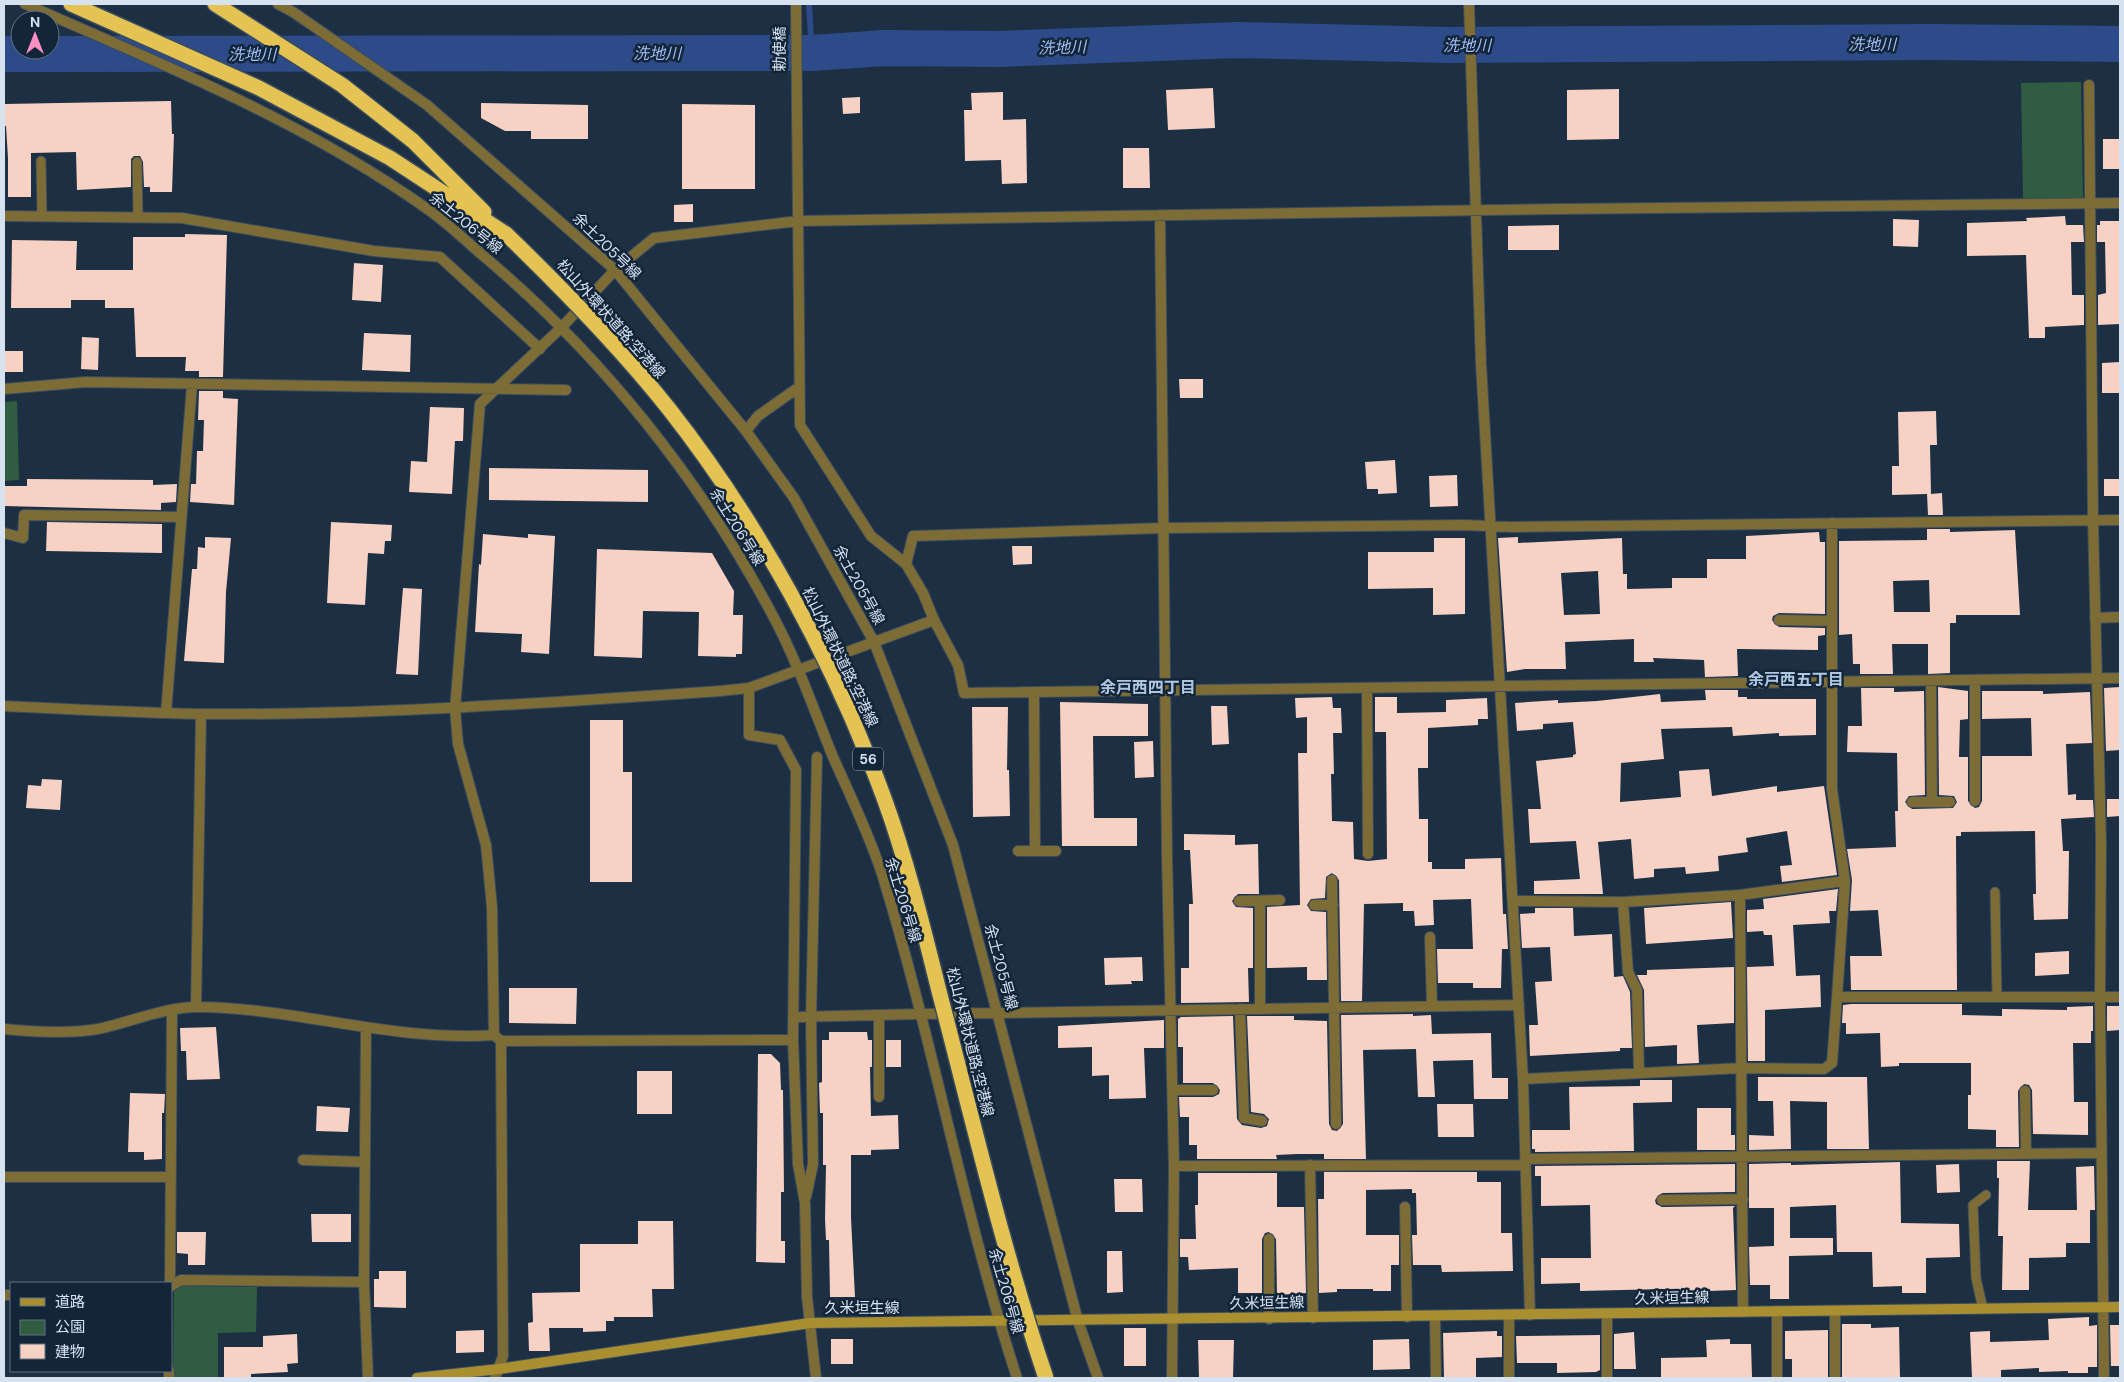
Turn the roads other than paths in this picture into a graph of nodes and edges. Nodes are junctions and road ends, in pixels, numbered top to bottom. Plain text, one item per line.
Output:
1 (25, 4) edge
2 (71, 4) edge
3 (215, 4) edge
4 (278, 4) edge
5 (796, 4) edge
6 (1469, 4) edge
7 (2089, 84) dead end
8 (41, 161) dead end
9 (137, 162) dead end
10 (2120, 203) edge
11 (2090, 204) junction
12 (1475, 212) junction
13 (4, 216) edge
14 (42, 216) junction
15 (138, 216) junction
16 (1160, 216) junction
17 (798, 221) junction
18 (506, 234) junction
19 (615, 270) junction
20 (562, 327) junction
21 (540, 349) junction
22 (192, 385) junction
23 (799, 386) junction
24 (499, 388) junction
25 (4, 389) edge
26 (566, 390) dead end
27 (746, 431) junction
28 (182, 518) junction
29 (2093, 520) junction
30 (2120, 520) edge
31 (1832, 523) junction
32 (1490, 526) junction
33 (1163, 528) junction
34 (4, 533) edge
35 (906, 564) junction
36 (2120, 617) edge
37 (2095, 618) junction
38 (934, 620) junction
39 (1779, 620) dead end
40 (1832, 621) junction
41 (874, 642) junction
42 (797, 671) junction
43 (2096, 678) junction
44 (2120, 678) edge
45 (1976, 680) junction
46 (1931, 681) junction
47 (1831, 682) junction
48 (1499, 687) junction
49 (749, 688) junction
50 (1367, 689) junction
51 (1166, 692) junction
52 (1034, 693) junction
53 (4, 706) edge
54 (455, 708) junction
55 (166, 713) junction
56 (201, 714) junction
57 (818, 757) dead end
58 (1976, 801) dead end
59 (1912, 802) dead end
60 (1932, 802) junction
61 (1950, 802) dead end
62 (1018, 851) dead end
63 (1035, 851) junction
64 (1056, 851) dead end
65 (1368, 854) dead end
66 (1332, 880) dead end
67 (1845, 881) junction
68 (1995, 892) dead end
69 (1740, 895) junction
70 (1280, 900) dead end
71 (1239, 901) dead end
72 (1260, 901) junction
73 (1513, 901) junction
74 (1623, 902) junction
75 (1314, 905) dead end
76 (1333, 905) junction
77 (1430, 937) dead end
78 (1837, 997) junction
79 (1997, 997) junction
80 (2100, 997) junction
81 (2120, 997) edge
82 (1519, 1005) junction
83 (1432, 1006) junction
84 (196, 1007) junction
85 (1240, 1008) junction
86 (1260, 1008) junction
87 (1334, 1008) junction
88 (1172, 1009) junction
89 (172, 1010) junction
90 (998, 1012) junction
91 (921, 1014) junction
92 (879, 1015) junction
93 (794, 1017) junction
94 (811, 1017) junction
95 (366, 1028) junction
96 (4, 1030) edge
97 (498, 1038) junction
98 (794, 1040) junction
99 (1742, 1068) junction
100 (1639, 1073) junction
101 (1523, 1079) junction
102 (1173, 1090) junction
103 (1213, 1090) dead end
104 (2025, 1091) dead end
105 (879, 1097) dead end
106 (1262, 1121) dead end
107 (1336, 1124) dead end
108 (2026, 1153) junction
109 (2100, 1153) junction
110 (1742, 1158) junction
111 (303, 1160) dead end
112 (365, 1162) junction
113 (1525, 1162) junction
114 (1310, 1165) junction
115 (1174, 1166) junction
116 (4, 1177) edge
117 (171, 1177) junction
118 (1986, 1195) dead end
119 (1743, 1199) junction
120 (1662, 1200) dead end
121 (805, 1203) junction
122 (1405, 1207) dead end
123 (1269, 1239) dead end
124 (171, 1282) edge
125 (364, 1282) junction
126 (172, 1284) edge
127 (2120, 1307) edge
128 (2104, 1308) junction
129 (1983, 1309) junction
130 (1835, 1310) junction
131 (1777, 1311) junction
132 (1744, 1312) junction
133 (1607, 1314) junction
134 (1509, 1315) junction
135 (1530, 1315) junction
136 (1435, 1316) junction
137 (1407, 1317) junction
138 (1269, 1318) junction
139 (1313, 1318) junction
140 (1172, 1320) junction
141 (1078, 1321) junction
142 (998, 1322) junction
143 (810, 1323) junction
144 (497, 1374) edge
145 (368, 1378) edge
146 (417, 1378) edge
147 (816, 1378) edge
148 (1016, 1378) edge
149 (1046, 1378) edge
150 (1098, 1378) edge
151 (1172, 1378) edge
152 (1436, 1378) edge
153 (1510, 1378) edge
154 (1607, 1378) edge
155 (1777, 1378) edge
156 (1835, 1378) edge
157 (2104, 1378) edge

1 - 20 street, 余土206号線
2 - 18 highway
3 - 18 highway
4 - 19 street, 余土205号線
5 - 17 street, 勅使橋
6 - 12 street
7 - 11 street
8 - 14 lane
9 - 15 lane
10 - 11 street
11 - 12 street
11 - 29 street
12 - 16 street
12 - 32 street
13 - 14 street
14 - 15 street
15 - 21 street
16 - 17 street
16 - 33 street
17 - 19 street
17 - 23 street, 勅使橋
18 - 149 highway, 松山外環状道路;空港線 / 56, bridge
19 - 20 street
19 - 27 street, 余土205号線
20 - 21 street
20 - 42 street, 余土206号線
21 - 24 street
22 - 24 street
22 - 25 street
22 - 28 street
23 - 27 street
23 - 35 street, 勅使橋
24 - 26 street
24 - 54 street
27 - 41 street, 余土205号線
28 - 34 street
28 - 55 street
29 - 30 street
29 - 31 street
29 - 37 street
31 - 32 street
31 - 40 street
32 - 33 street
32 - 48 street
33 - 35 street
33 - 51 street
35 - 38 street
36 - 37 street
37 - 43 street
38 - 41 street
38 - 52 street
39 - 40 street
40 - 47 street
41 - 42 street
41 - 90 street, 余土205号線
42 - 49 street
42 - 91 street, 余土206号線
43 - 44 street
43 - 45 street
43 - 80 street
45 - 46 street
45 - 58 street
46 - 47 street
46 - 60 street
47 - 48 street
47 - 67 street
48 - 50 street
48 - 73 street
49 - 54 street
49 - 93 street
50 - 51 street
50 - 65 street
51 - 52 street
51 - 88 street
52 - 63 street
53 - 55 street
54 - 56 street
54 - 97 street
55 - 56 street
56 - 84 street
57 - 94 street
59 - 60 street
60 - 61 street
62 - 63 street
63 - 64 street
66 - 76 street
67 - 69 street
67 - 78 street
68 - 79 lane
69 - 74 street
69 - 99 street
70 - 72 street
71 - 72 street
72 - 86 street
73 - 74 street
73 - 82 street
74 - 100 street
75 - 76 street
76 - 87 street
77 - 83 street
78 - 79 street
78 - 99 street
79 - 80 street
80 - 81 street
80 - 109 street
82 - 83 street
82 - 101 street
83 - 87 street
84 - 89 street
84 - 95 street
85 - 86 street
85 - 88 street
85 - 106 street
86 - 87 street
87 - 107 street
88 - 90 street
88 - 102 street
89 - 96 street
89 - 117 street
90 - 91 street
90 - 141 street, 余土205号線
91 - 92 street
91 - 142 street, 余土206号線
92 - 94 street
92 - 105 street
93 - 94 street
93 - 98 street
94 - 121 street
95 - 97 street
95 - 112 street
97 - 98 street
97 - 144 street
98 - 121 street
99 - 100 street
99 - 110 street
100 - 101 street
101 - 113 street
102 - 103 street
102 - 115 street
104 - 108 street
108 - 109 street
108 - 110 street
109 - 128 street
110 - 113 street
110 - 119 street
111 - 112 street
112 - 125 street
113 - 114 street
113 - 135 street
114 - 115 street
114 - 139 street
115 - 140 street
116 - 117 street
117 - 124 street
118 - 129 lane
119 - 120 street
119 - 132 street
121 - 143 street
122 - 137 street
123 - 138 street
125 - 126 street
125 - 145 street
127 - 128 main road, 久米垣生線
128 - 129 main road, 久米垣生線
128 - 157 street
129 - 130 main road, 久米垣生線
130 - 131 main road, 久米垣生線
130 - 156 street
131 - 132 main road, 久米垣生線
131 - 155 street
132 - 133 main road, 久米垣生線
133 - 135 main road, 久米垣生線
133 - 154 street
134 - 135 main road, 久米垣生線
134 - 136 main road, 久米垣生線
134 - 153 street
136 - 137 main road, 久米垣生線
136 - 152 street
137 - 139 main road, 久米垣生線
138 - 139 main road, 久米垣生線
138 - 140 main road, 久米垣生線
140 - 141 main road, 久米垣生線
140 - 151 street
141 - 142 main road, 久米垣生線
141 - 150 street, 余土205号線
142 - 143 main road, 久米垣生線
142 - 148 street, 余土206号線
143 - 144 main road, 久米垣生線
143 - 147 street
144 - 146 main road, 久米垣生線

